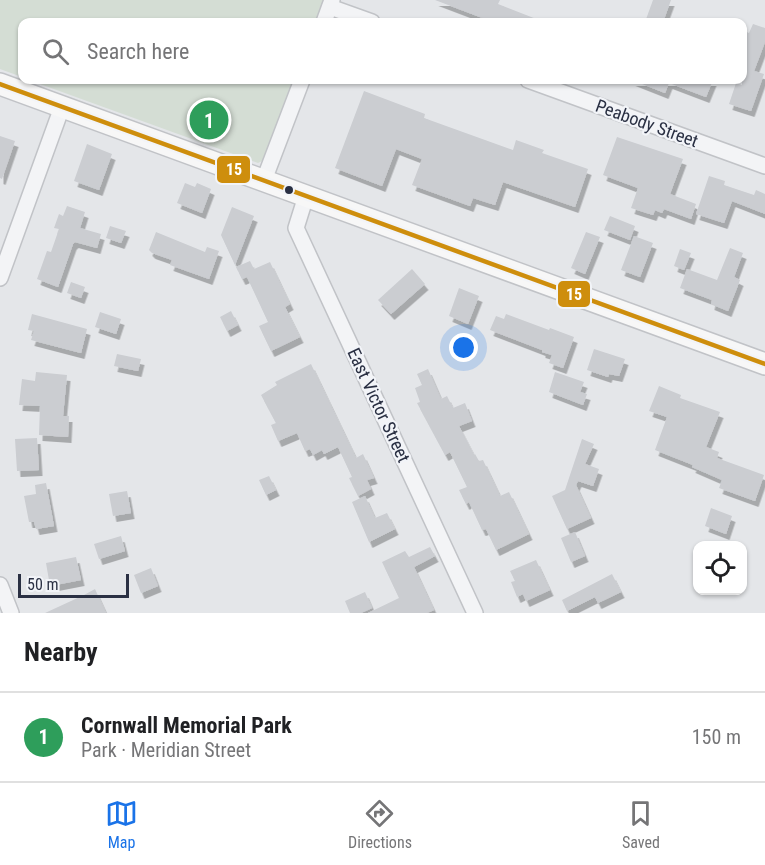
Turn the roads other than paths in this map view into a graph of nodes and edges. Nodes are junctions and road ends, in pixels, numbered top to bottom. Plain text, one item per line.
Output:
1 (331, 3) edge
2 (325, 18) edge
3 (363, 18) edge
4 (0, 84) edge
5 (300, 84) edge
6 (539, 84) edge
7 (62, 107) junction
8 (765, 166) edge
9 (264, 180) junction
10 (306, 196) junction
11 (0, 279) edge
12 (765, 364) edge
13 (0, 585) edge
14 (11, 613) edge
15 (475, 613) edge

1 - 2 street
1 - 3 street
4 - 7 main road
5 - 9 street
6 - 8 street, Peabody Street
7 - 9 main road
7 - 11 street
9 - 10 main road
10 - 12 main road
10 - 15 street, East Victor Street
13 - 14 street

